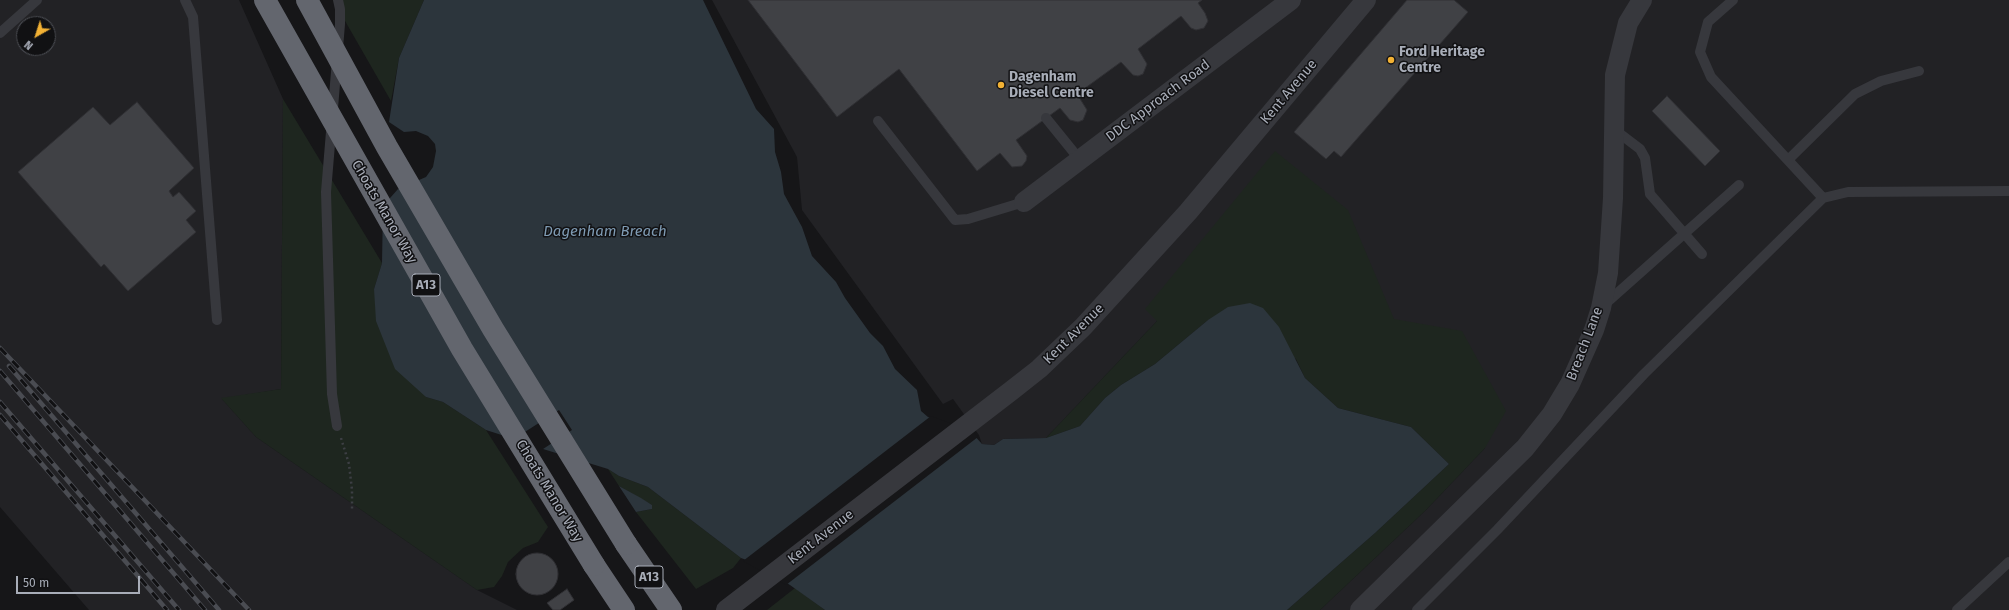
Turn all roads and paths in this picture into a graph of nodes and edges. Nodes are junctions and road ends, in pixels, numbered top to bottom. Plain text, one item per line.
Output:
1 (37, 0) edge
2 (185, 0) edge
3 (265, 0) edge
4 (307, 0) edge
5 (338, 0) edge
6 (1292, 0) edge
7 (1366, 0) edge
8 (1642, 0) edge
9 (1733, 0) edge
10 (0, 33) edge
11 (1919, 71) dead end
12 (1046, 118) dead end
13 (878, 121) dead end
14 (1614, 130) junction
15 (1080, 160) junction
16 (1788, 160) junction
17 (1739, 185) dead end
18 (2009, 191) edge
19 (1823, 198) junction
20 (1024, 202) joint
21 (1684, 234) junction
22 (1702, 254) dead end
23 (1601, 308) junction
24 (217, 320) dead end
25 (337, 426) joint
26 (352, 510) dead end
27 (2009, 562) edge
28 (624, 610) edge
29 (671, 610) edge
30 (726, 610) edge
31 (1360, 610) edge
32 (1418, 610) edge
33 (1957, 610) edge

1 - 10 lane
2 - 24 lane
3 - 28 highway, Choats Manor Way / A13, bridge
4 - 29 highway, A13, bridge
5 - 25 lane
6 - 15 street, DDC Approach Road
7 - 30 street, Kent Avenue
8 - 14 street, Breach Lane
9 - 16 lane
11 - 16 lane
12 - 15 lane
13 - 20 lane
14 - 21 lane
14 - 23 street, Breach Lane
15 - 20 street, DDC Approach Road
16 - 19 lane
17 - 21 lane
18 - 19 lane
19 - 32 lane
21 - 22 lane
21 - 23 lane
23 - 31 street, Breach Lane
25 - 26 path
27 - 33 lane

